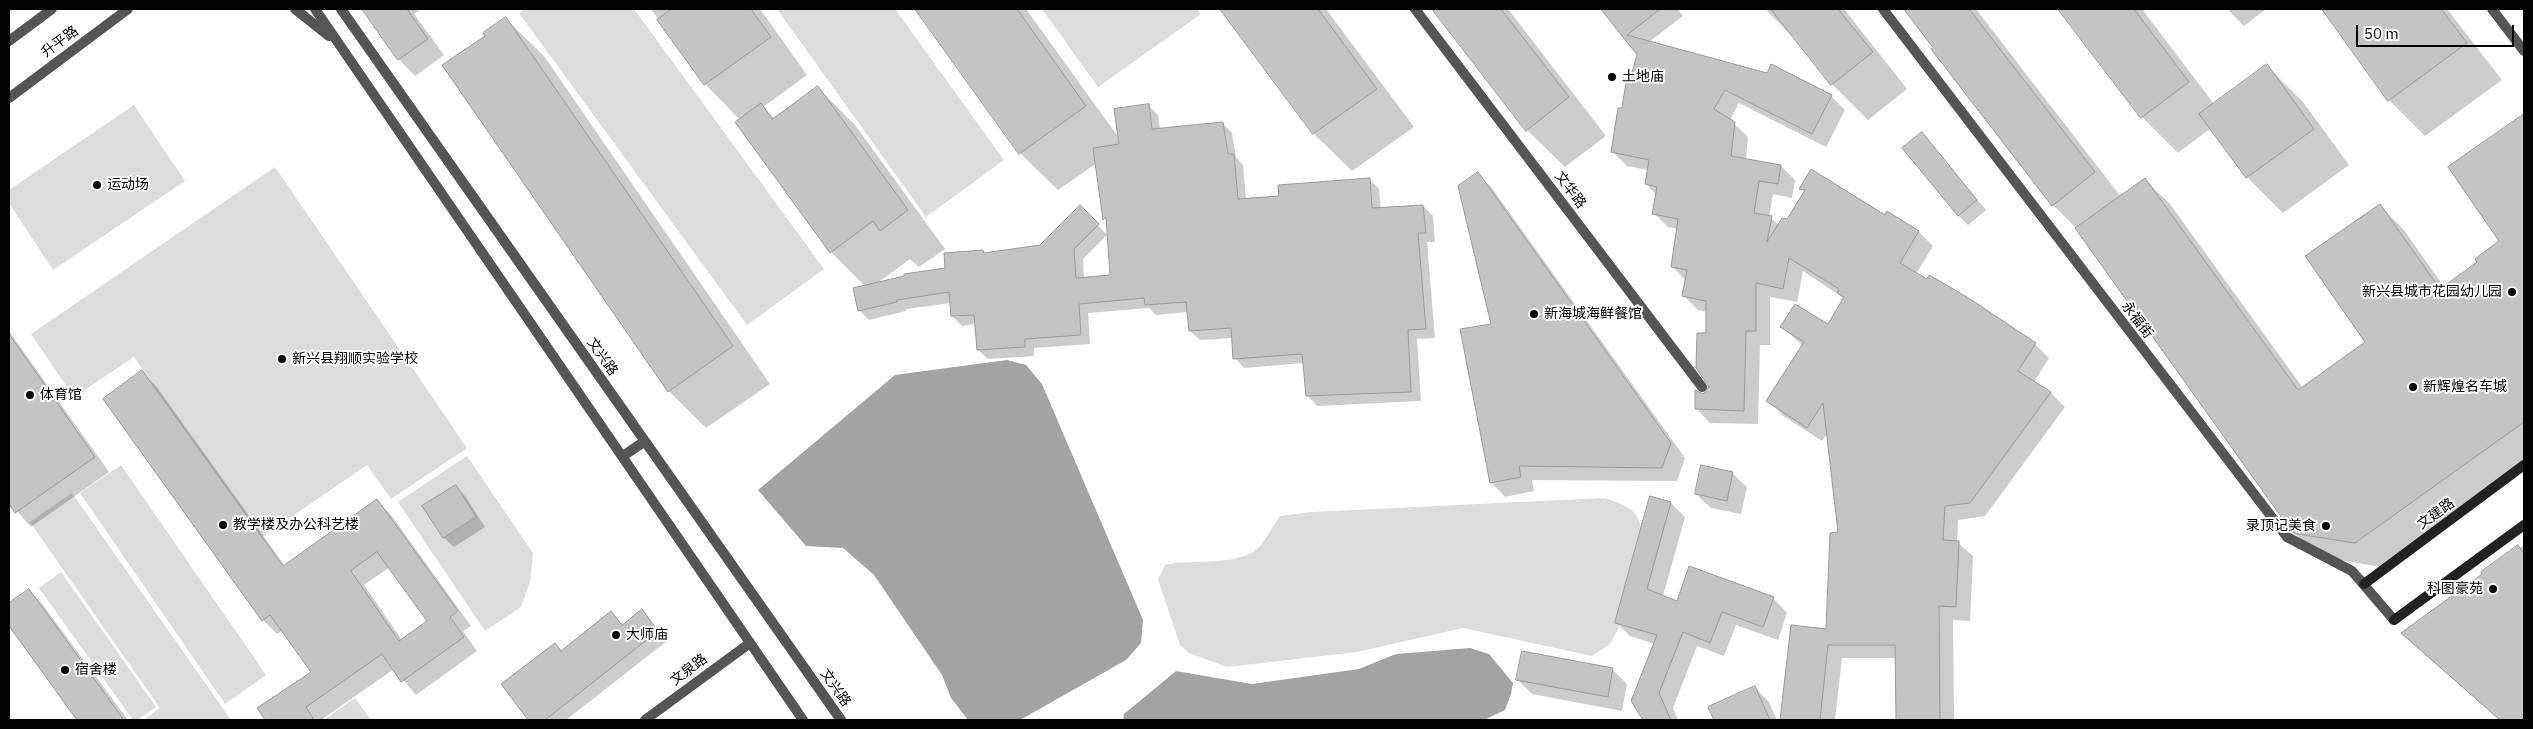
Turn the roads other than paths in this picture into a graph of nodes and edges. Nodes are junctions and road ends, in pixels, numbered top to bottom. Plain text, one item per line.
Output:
1 (52, 9) edge
2 (128, 9) edge
3 (294, 9) edge
4 (315, 9) edge
5 (341, 9) edge
6 (1415, 9) edge
7 (1883, 9) edge
8 (2492, 9) edge
9 (9, 41) edge
10 (339, 43) junction
11 (2524, 51) edge
12 (9, 98) edge
13 (1702, 387) dead end
14 (645, 442) junction
15 (623, 456) junction
16 (2524, 466) edge
17 (2524, 525) edge
18 (2364, 584) junction
19 (2394, 620) joint
20 (750, 643) junction
21 (645, 720) edge
22 (803, 720) edge
23 (841, 720) edge

1 - 9 street
2 - 12 street, 升平路
3 - 10 street
4 - 10 street
5 - 14 street, 文兴路
6 - 13 street, 文华路
7 - 18 street, 永福街
8 - 11 street
10 - 15 street
14 - 15 street
14 - 23 street, 文兴路
15 - 20 street
16 - 18 main road, 文建路
17 - 19 main road
18 - 19 street, 永福街
20 - 21 street, 文泉路
20 - 22 street

